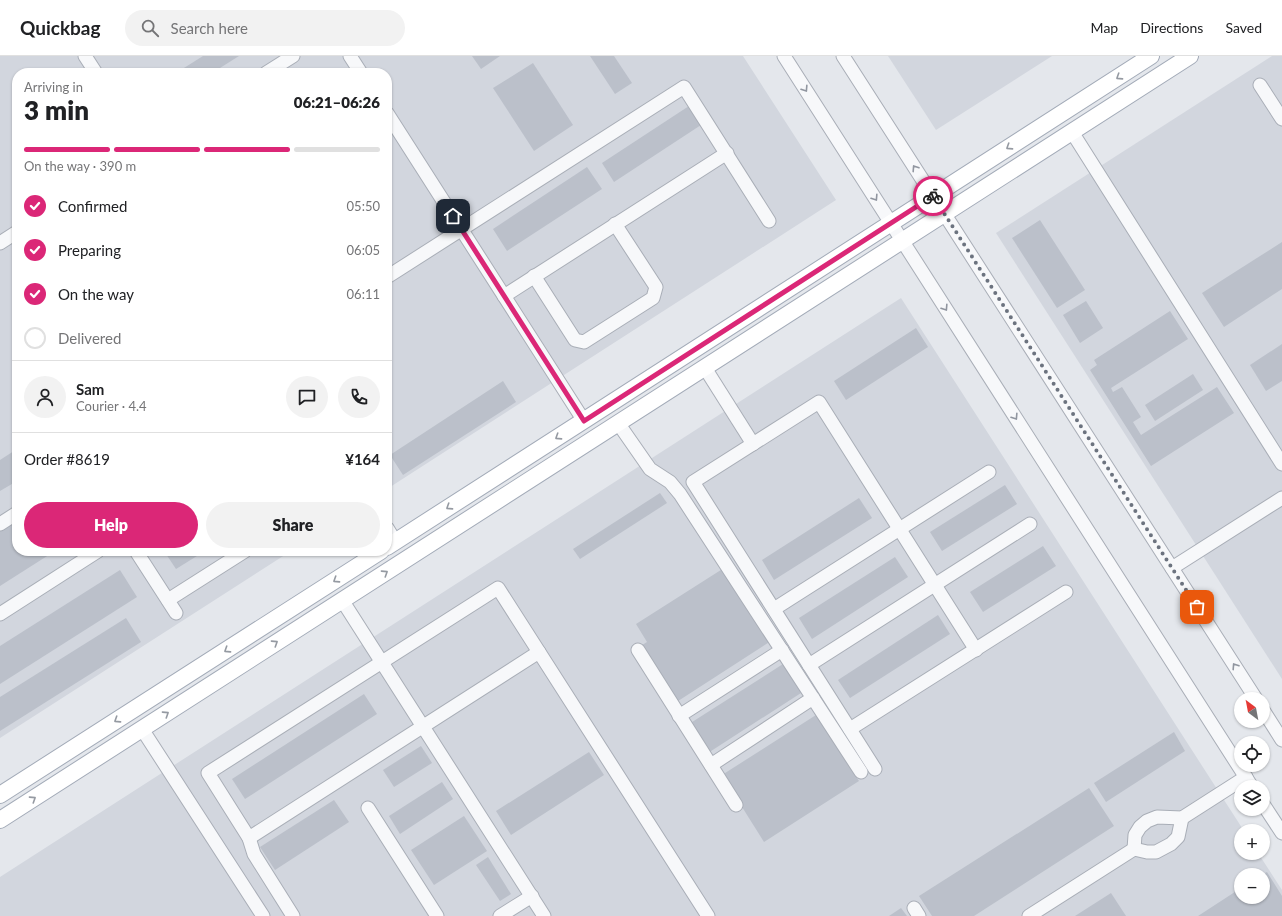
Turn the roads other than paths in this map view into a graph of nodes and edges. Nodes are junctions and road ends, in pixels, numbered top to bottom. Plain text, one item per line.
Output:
1 (85, 56) edge
2 (293, 56) edge
3 (350, 56) edge
4 (784, 56) edge
5 (843, 56) edge
6 (1190, 56) edge
7 (1145, 58) edge
8 (93, 68) edge
9 (274, 68) edge
10 (358, 68) edge
11 (1260, 85) dead end
12 (1282, 119) edge
13 (392, 121) edge
14 (1072, 132) junction
15 (726, 153) junction
16 (933, 196) junction
17 (944, 214) junction
18 (769, 220) dead end
19 (891, 223) junction
20 (616, 224) junction
21 (461, 229) junction
22 (12, 235) edge
23 (902, 241) junction
24 (0, 243) edge
25 (392, 274) edge
26 (534, 276) junction
27 (504, 296) junction
28 (705, 368) junction
29 (584, 421) junction
30 (618, 423) junction
31 (753, 444) junction
32 (1282, 464) edge
33 (989, 472) dead end
34 (1282, 498) edge
35 (12, 516) edge
36 (0, 524) edge
37 (1030, 524) dead end
38 (899, 529) junction
39 (392, 538) edge
40 (90, 556) edge
41 (139, 556) edge
42 (237, 556) edge
43 (372, 556) edge
44 (1172, 568) junction
45 (935, 585) junction
46 (1066, 592) dead end
47 (168, 600) junction
48 (342, 600) junction
49 (774, 609) junction
50 (176, 613) dead end
51 (0, 614) edge
52 (638, 650) dead end
53 (782, 650) junction
54 (976, 650) junction
55 (539, 652) junction
56 (382, 662) junction
57 (809, 665) junction
58 (1252, 692) edge
59 (813, 698) junction
60 (679, 716) junction
61 (1270, 721) edge
62 (423, 726) junction
63 (142, 729) junction
64 (850, 729) junction
65 (1282, 740) edge
66 (711, 766) junction
67 (875, 769) dead end
68 (861, 772) dead end
69 (1248, 780) edge
70 (1234, 790) edge
71 (0, 795) edge
72 (736, 805) dead end
73 (368, 808) dead end
74 (1270, 815) edge
75 (1182, 818) junction
76 (0, 820) edge
77 (1282, 833) edge
78 (249, 838) junction
79 (1134, 849) junction
80 (532, 896) junction
81 (263, 916) edge
82 (293, 916) edge
83 (437, 916) edge
84 (500, 916) edge
85 (544, 916) edge
86 (708, 916) edge
87 (1029, 916) edge

1 - 8 street
2 - 9 street
3 - 10 street
4 -> 19 street
16 -> 5 street
6 - 14 main road
7 -> 16 main road
11 - 12 street
13 - 21 street
14 - 17 main road
14 - 32 street
15 - 18 street
15 - 20 street
15 - 21 street
16 - 17 street
16 - 19 main road
17 - 23 main road
17 - 44 street
19 - 23 street
19 - 29 main road
20 - 26 street
20 - 26 street
21 - 25 street
21 - 27 street
22 - 24 street
23 - 28 main road
23 -> 69 street
26 - 27 street
27 - 29 street
28 - 30 main road
28 - 31 street
29 -> 39 main road
48 -> 30 main road
30 - 53 street
31 - 38 street
31 - 49 street
33 - 38 street
34 - 44 street
35 - 36 street
37 - 45 street
38 - 45 street
38 - 49 street
40 - 51 street
41 - 47 street
42 - 47 street
43 -> 71 main road
58 -> 44 street
45 - 54 street
45 - 57 street
46 - 54 street
47 - 50 street
48 - 56 street
63 -> 48 main road
49 - 57 street
52 - 60 street
53 - 59 street
53 - 60 street
54 - 64 street
55 - 56 street
55 - 62 street
55 - 86 street
56 - 62 street
56 - 78 street
57 - 64 street
59 - 66 street
59 - 68 street
60 - 66 street
61 - 65 street
62 - 78 street
62 - 80 street
76 -> 63 main road
63 - 81 street
64 - 67 street
66 - 72 street
70 - 75 street
73 - 83 street
74 - 77 street
75 - 79 street
75 - 79 street
78 - 82 street
79 - 87 street
80 - 84 street
80 - 85 street

